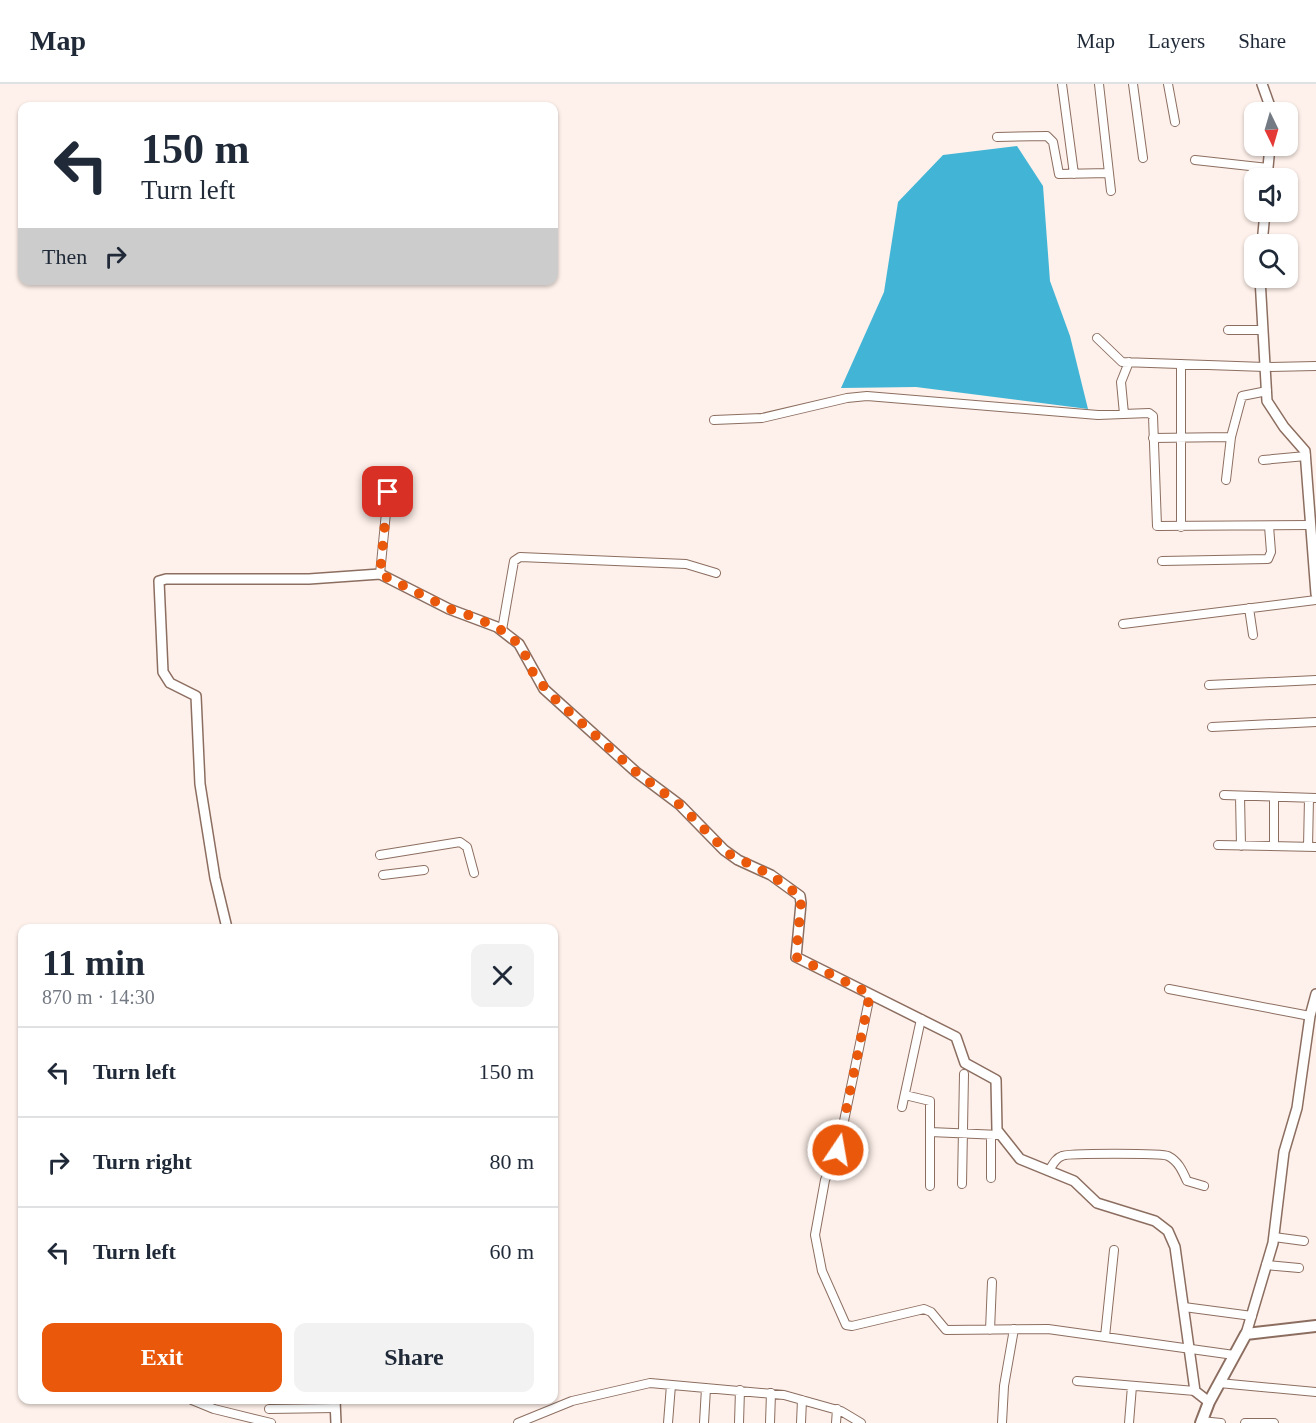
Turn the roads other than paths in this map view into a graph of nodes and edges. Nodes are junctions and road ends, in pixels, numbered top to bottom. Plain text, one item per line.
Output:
1 (1062, 84) edge
2 (1100, 84) edge
3 (1133, 84) edge
4 (1168, 84) edge
5 (1262, 84) edge
6 (1268, 102) edge
7 (1175, 122) dead end
8 (997, 138) dead end
9 (1269, 156) edge
10 (1143, 158) dead end
11 (1195, 160) dead end
12 (1268, 168) joint
13 (1109, 173) junction
14 (1074, 174) junction
15 (1111, 191) dead end
16 (1260, 288) edge
17 (1228, 330) dead end
18 (1262, 330) junction
19 (1097, 338) dead end
20 (1129, 362) junction
21 (1181, 364) junction
22 (1316, 366) edge
23 (1265, 367) junction
24 (1267, 391) junction
25 (1124, 414) junction
26 (714, 420) dead end
27 (1179, 437) junction
28 (1231, 437) junction
29 (1154, 438) junction
30 (1305, 456) junction
31 (1263, 460) dead end
32 (1226, 480) dead end
33 (388, 492) dead end
34 (1311, 525) junction
35 (1269, 526) junction
36 (1181, 527) junction
37 (1162, 561) dead end
38 (716, 573) dead end
39 (380, 574) junction
40 (1316, 594) edge
41 (1316, 600) edge
42 (1249, 608) junction
43 (1124, 624) dead end
44 (502, 630) junction
45 (1253, 635) dead end
46 (1316, 680) edge
47 (1209, 685) dead end
48 (1316, 722) edge
49 (1212, 727) dead end
50 (1224, 795) dead end
51 (1240, 796) junction
52 (1274, 797) junction
53 (1312, 798) edge
54 (1218, 845) dead end
55 (1240, 846) junction
56 (1274, 846) junction
57 (1312, 847) edge
58 (380, 855) dead end
59 (424, 870) dead end
60 (474, 873) dead end
61 (383, 875) dead end
62 (226, 924) edge
63 (1169, 989) dead end
64 (870, 994) junction
65 (1316, 995) edge
66 (1310, 1016) junction
67 (921, 1019) junction
68 (1312, 1030) edge
69 (964, 1074) dead end
70 (905, 1095) junction
71 (902, 1107) dead end
72 (930, 1131) junction
73 (963, 1132) junction
74 (996, 1135) junction
75 (1050, 1169) junction
76 (991, 1178) dead end
77 (962, 1184) dead end
78 (930, 1186) dead end
79 (1204, 1186) dead end
80 (1274, 1237) junction
81 (1304, 1240) dead end
82 (1114, 1250) dead end
83 (1266, 1265) junction
84 (1299, 1268) dead end
85 (992, 1282) dead end
86 (1184, 1307) junction
87 (1252, 1316) junction
88 (1316, 1326) edge
89 (1014, 1329) junction
90 (990, 1330) junction
91 (1246, 1334) junction
92 (1105, 1336) junction
93 (1191, 1348) junction
94 (1234, 1355) junction
95 (1077, 1381) dead end
96 (1219, 1383) junction
97 (671, 1385) junction
98 (1132, 1386) junction
99 (706, 1388) junction
100 (740, 1390) junction
101 (1195, 1391) junction
102 (1316, 1392) edge
103 (771, 1394) junction
104 (802, 1400) junction
105 (1209, 1401) junction
106 (203, 1404) edge
107 (335, 1404) edge
108 (269, 1409) dead end
109 (837, 1409) junction
110 (1201, 1422) edge
111 (271, 1423) edge
112 (336, 1423) edge
113 (518, 1423) edge
114 (668, 1423) edge
115 (704, 1423) edge
116 (739, 1423) edge
117 (770, 1423) edge
118 (801, 1423) edge
119 (836, 1423) edge
120 (861, 1423) edge
121 (1002, 1423) edge
122 (1129, 1423) edge
123 (1221, 1423) edge
124 (1245, 1423) edge
125 (1274, 1423) edge

1 - 14 street
2 - 13 street
3 - 10 street
4 - 7 street
5 - 6 street
8 - 14 street
9 - 12 street
11 - 12 street
13 - 14 street
13 - 15 street
16 - 18 street
17 - 18 street
18 - 23 street
19 - 20 street
20 - 21 street
20 - 25 street
21 - 23 street
21 - 27 street
22 - 23 street
23 - 24 street
24 - 28 street
24 - 30 street
25 - 26 street
25 - 29 street
27 - 28 street
27 - 29 street
27 - 36 street
28 - 32 street
29 - 36 street
30 - 31 street
30 - 34 street
33 - 39 street
34 - 35 street
34 - 40 street
35 - 36 street
35 - 37 street
38 - 44 street
39 - 44 street
39 - 62 street
41 - 42 street
42 - 43 street
42 - 45 street
44 - 64 street
46 - 47 street
48 - 49 street
50 - 51 street
51 - 52 street
51 - 55 street
52 - 53 street
52 - 56 street
53 - 57 street
54 - 55 street
55 - 56 street
56 - 57 street
58 - 60 street
59 - 61 street
63 - 66 street
64 - 67 street
64 - 90 street
65 - 66 street
66 - 68 street
67 - 70 street
67 - 74 street
68 - 80 street
69 - 73 street
70 - 71 street
70 - 72 street
72 - 73 street
72 - 78 street
73 - 74 street
73 - 77 street
74 - 75 street
74 - 76 street
75 - 79 street
75 - 86 street
80 - 81 street
80 - 83 street
82 - 92 street
83 - 84 street
83 - 87 street
85 - 90 street
86 - 87 street
86 - 93 street
87 - 91 street
88 - 91 main road
89 - 90 street
89 - 92 street
89 - 121 street
91 - 94 main road
92 - 93 street
93 - 94 street
93 - 101 street
94 - 96 main road
95 - 98 street
96 - 102 street
96 - 105 main road
97 - 99 street
97 - 113 street
97 - 114 street
98 - 101 street
98 - 122 street
99 - 100 street
99 - 115 street
100 - 103 street
100 - 116 street
101 - 105 street
103 - 104 street
103 - 117 street
104 - 109 street
104 - 118 street
105 - 110 main road
106 - 111 street
107 - 108 street
107 - 112 street
109 - 119 street
109 - 120 street
110 - 123 street
124 - 125 street

